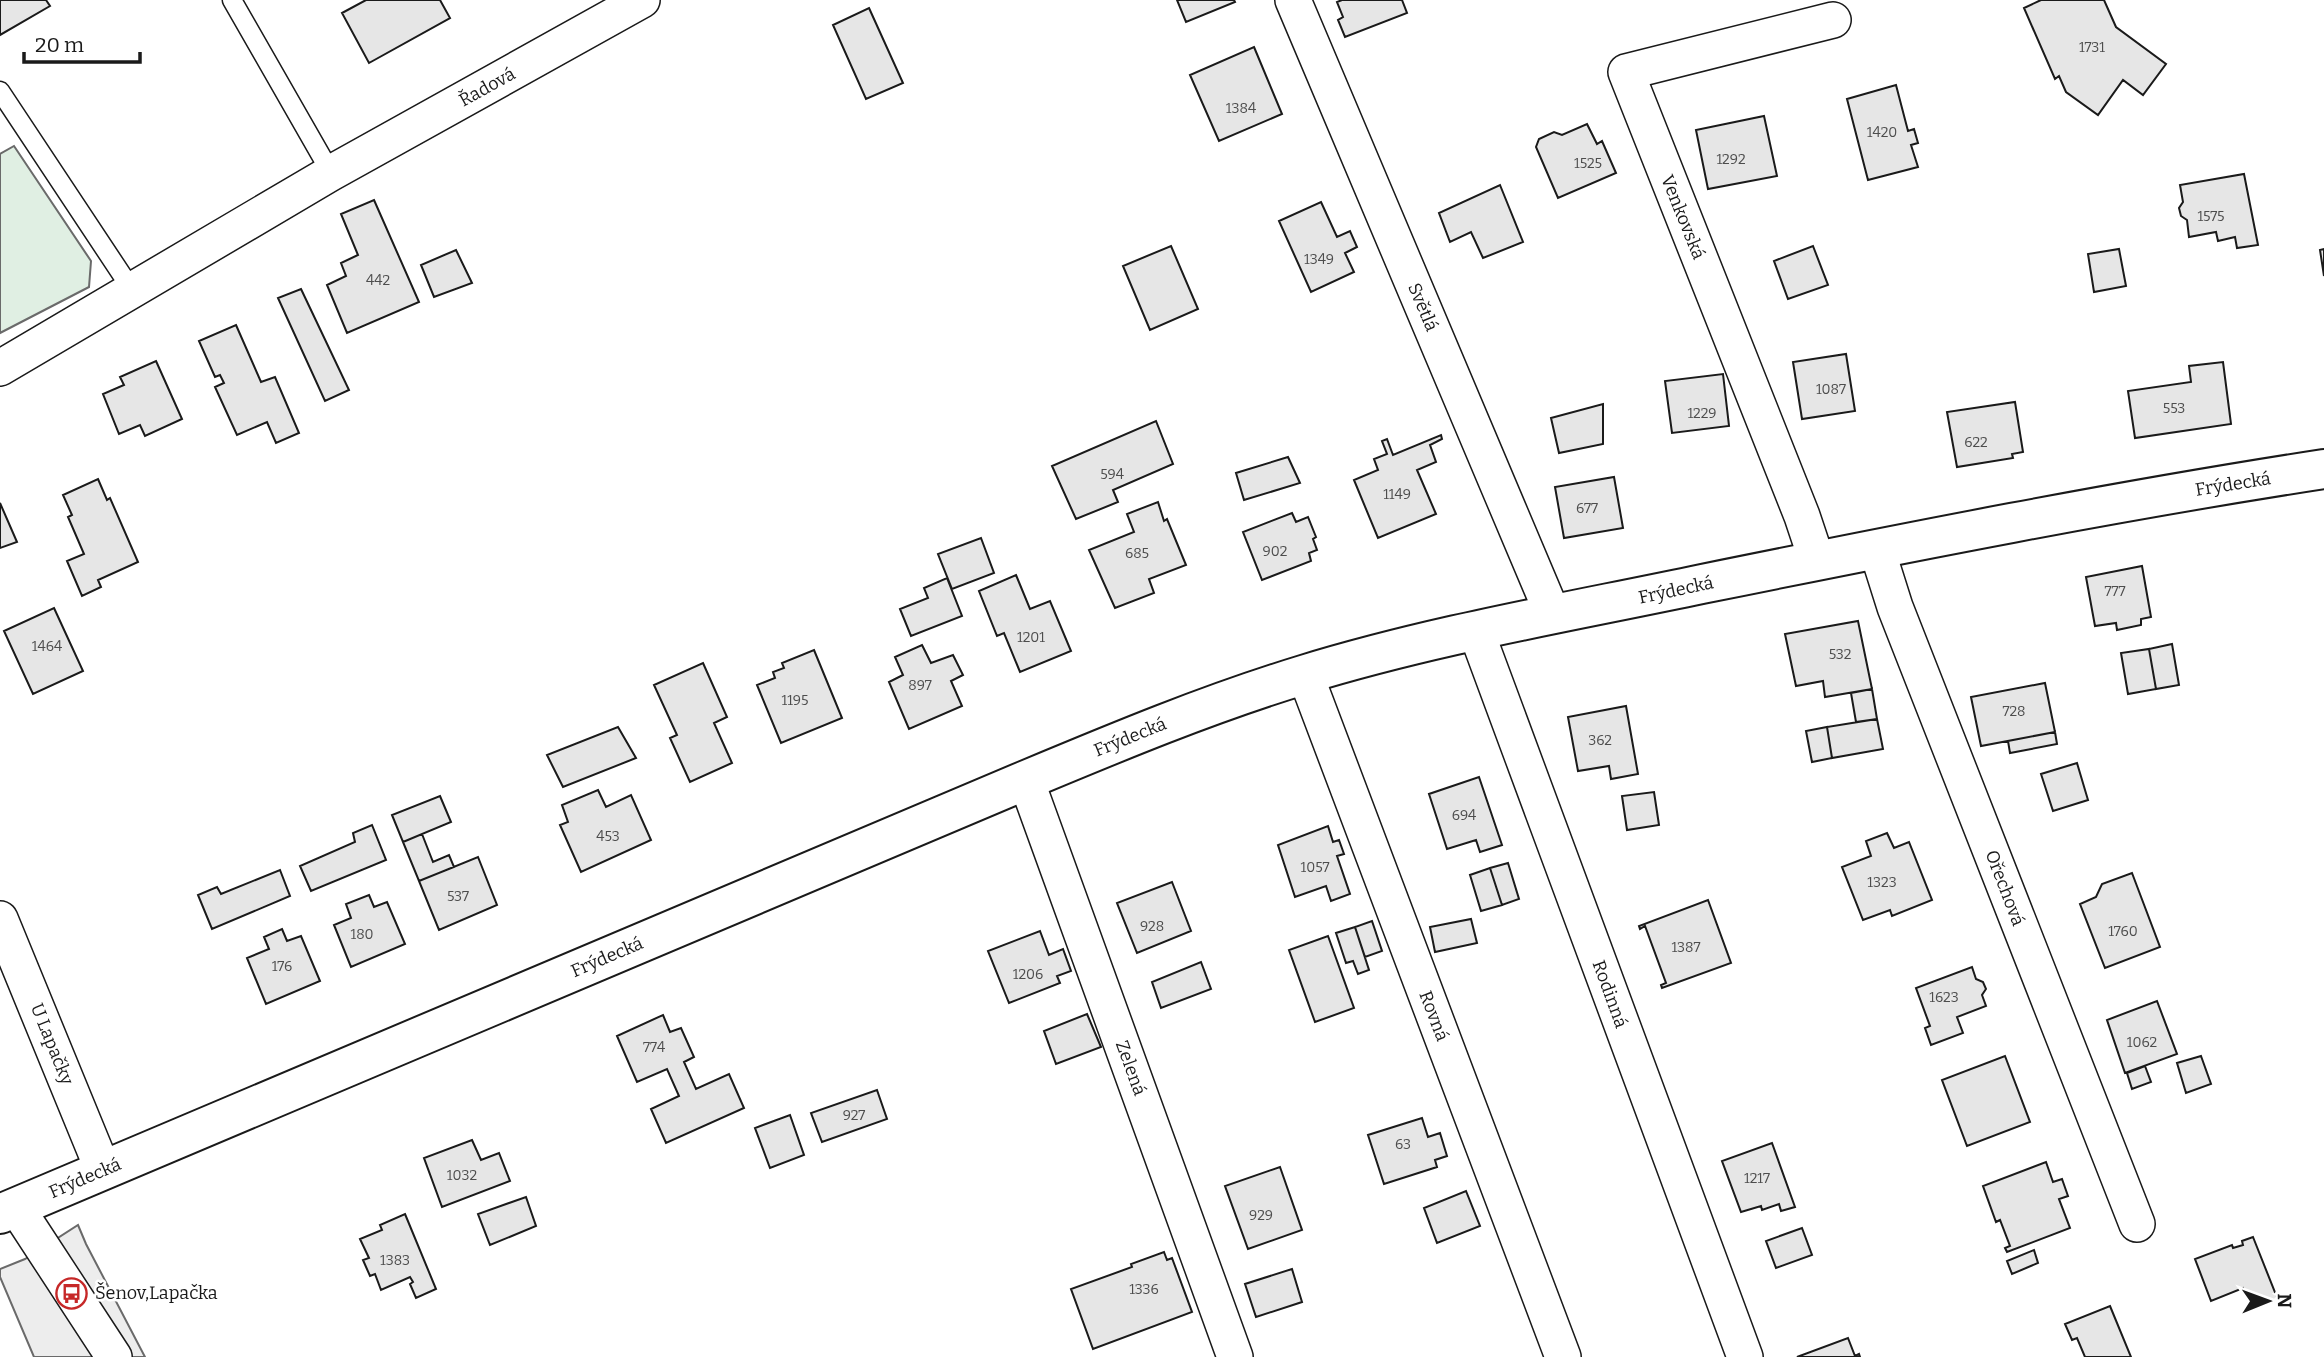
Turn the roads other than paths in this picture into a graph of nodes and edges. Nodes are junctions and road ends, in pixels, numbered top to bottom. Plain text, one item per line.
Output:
1 (232, 0) edge
2 (642, 0) edge
3 (1293, 0) edge
4 (1833, 20) dead end
5 (0, 91) edge
6 (331, 173) junction
7 (132, 290) junction
8 (0, 368) edge
9 (2324, 469) edge
10 (1877, 550) junction
11 (1816, 561) junction
12 (1553, 615) junction
13 (1476, 631) junction
14 (1306, 674) junction
15 (1026, 780) junction
16 (0, 919) edge
17 (103, 1170) junction
18 (8, 1211) edge
19 (2137, 1224) dead end
20 (114, 1357) edge
21 (1235, 1357) edge
22 (1563, 1357) edge
23 (1745, 1357) edge

1 - 6 lane
2 - 6 street, Řadová
3 - 12 street, Světlá
4 - 11 street, Venkovská
5 - 7 lane
6 - 7 street, Řadová
7 - 8 street, Řadová
9 - 10 main road, Frýdecká
10 - 11 main road, Frýdecká
10 - 19 street, Ořechová
11 - 12 main road, Frýdecká
12 - 13 main road, Frýdecká
13 - 14 main road, Frýdecká
13 - 23 street, Rodinná
14 - 15 main road, Frýdecká
14 - 22 street, Rovná
15 - 17 main road, Frýdecká
15 - 21 street, Zelená
16 - 17 street, U Lapačky
17 - 18 main road, Frýdecká
18 - 20 street

